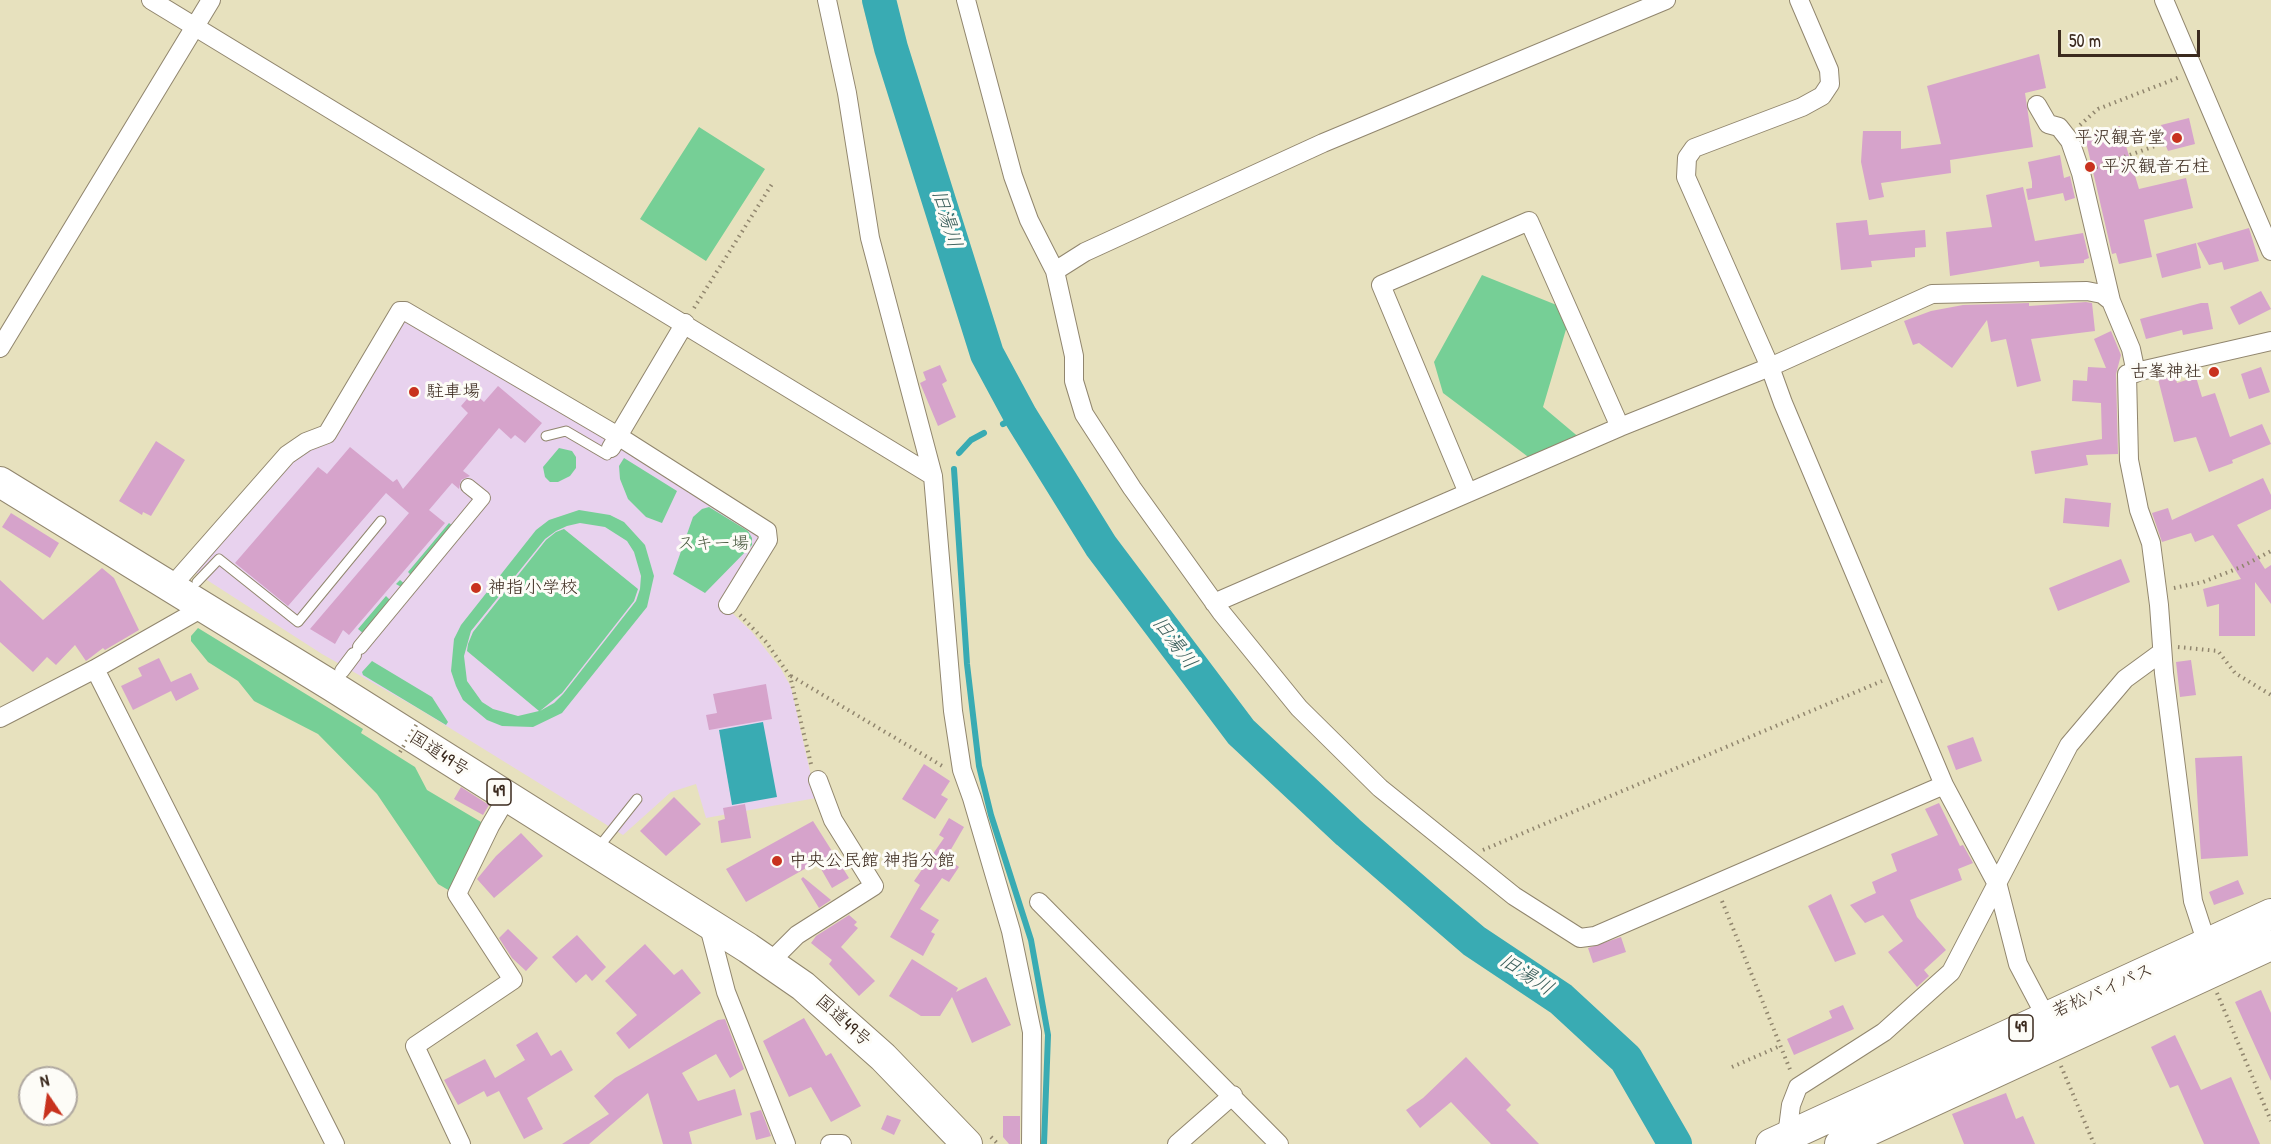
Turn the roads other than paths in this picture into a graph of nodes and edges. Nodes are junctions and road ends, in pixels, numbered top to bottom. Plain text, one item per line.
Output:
1 (151, 0) edge
2 (211, 0) edge
3 (827, 0) edge
4 (966, 0) edge
5 (1666, 0) edge
6 (1799, 0) edge
7 (2164, 0) edge
8 (195, 27) junction
9 (2037, 105) dead end
10 (2271, 251) edge
11 (1055, 271) junction
12 (2111, 301) junction
13 (685, 323) junction
14 (2271, 341) edge
15 (0, 348) edge
16 (1770, 367) junction
17 (2136, 373) junction
18 (1620, 427) junction
19 (546, 436) dead end
20 (614, 442) junction
21 (933, 476) junction
22 (0, 482) edge
23 (468, 486) dead end
24 (1468, 493) junction
25 (381, 521) dead end
26 (402, 574) dead end
27 (413, 583) junction
28 (191, 592) junction
29 (1214, 603) junction
30 (728, 605) road end
31 (2162, 649) junction
32 (95, 669) junction
33 (342, 671) dead end
34 (0, 718) edge
35 (818, 780) road end
36 (1944, 785) junction
37 (507, 797) junction
38 (637, 799) dead end
39 (595, 852) junction
40 (1998, 886) junction
41 (1039, 902) dead end
42 (2271, 914) edge
43 (708, 922) junction
44 (2207, 944) junction
45 (2271, 945) edge
46 (769, 963) junction
47 (2046, 1017) junction
48 (1233, 1095) junction
49 (1779, 1140) edge
50 (335, 1144) edge
51 (461, 1144) edge
52 (786, 1144) edge
53 (830, 1144) edge
54 (842, 1144) edge
55 (967, 1144) edge
56 (1031, 1144) edge
57 (1178, 1144) edge
58 (1279, 1144) edge
59 (1840, 1144) edge

1 - 8 street
2 - 8 street
3 - 21 street
4 - 11 street
5 - 11 street
6 - 16 street
7 - 10 street
8 - 13 street
8 - 15 street
9 - 12 street
11 - 29 street
12 - 16 street
12 - 17 street
13 - 20 street
13 - 21 street
14 - 17 street
16 - 18 street
16 - 36 street
17 - 31 street
18 - 24 street
18 - 24 street
19 - 20 lane
20 - 28 street
20 - 30 street
21 - 56 street
22 - 28 highway, 国道49号 / 49
23 - 27 street
24 - 29 street
25 - 28 lane
26 - 27 street
27 - 33 street
28 - 32 street
28 - 37 highway, 国道49号 / 49
29 - 36 street
31 - 40 street
31 - 44 street
32 - 34 street
32 - 50 street
35 - 46 street
36 - 40 street
37 - 39 highway, 国道49号 / 49
37 - 51 street
38 - 39 lane
39 - 43 highway, 国道49号 / 49
40 - 47 street
40 - 49 street
41 - 48 street
42 - 44 highway, 若松バイパス / 49
43 - 46 highway, 国道49号 / 49
43 - 52 street
44 - 47 highway, 若松バイパス / 49
45 - 59 highway, 若松バイパス / 49
46 - 55 highway, 国道49号 / 49
47 - 49 highway, 若松バイパス / 49
48 - 57 street
48 - 58 street
53 - 54 street

